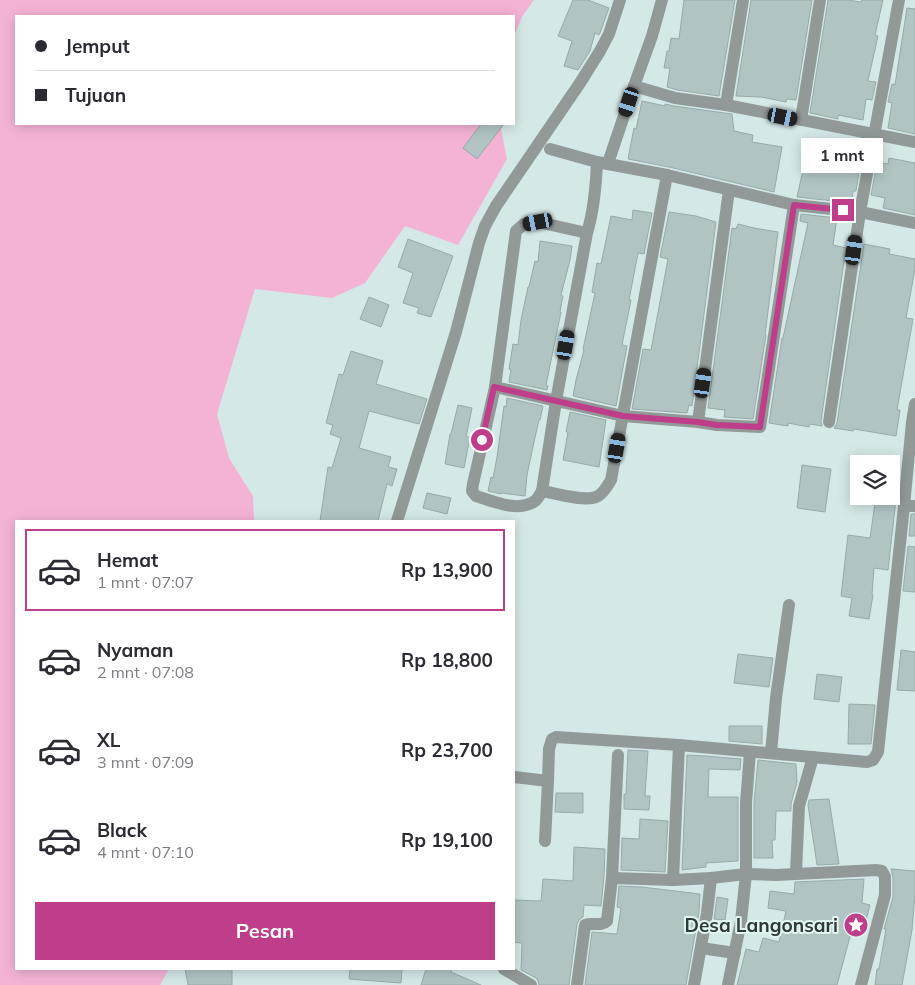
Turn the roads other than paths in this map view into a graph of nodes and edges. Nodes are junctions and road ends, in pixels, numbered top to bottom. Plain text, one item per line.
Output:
1 (620, 0) edge
2 (662, 0) edge
3 (743, 0) edge
4 (820, 0) edge
5 (899, 0) edge
6 (634, 86) junction
7 (726, 105) junction
8 (801, 120) junction
9 (874, 134) junction
10 (915, 142) edge
11 (550, 150) dead end
12 (603, 163) junction
13 (667, 175) junction
14 (729, 190) junction
15 (794, 205) junction
16 (860, 212) junction
17 (915, 223) edge
18 (587, 233) junction
19 (494, 387) junction
20 (556, 401) junction
21 (915, 404) edge
22 (623, 416) junction
23 (698, 422) junction
24 (829, 422) dead end
25 (542, 491) junction
26 (910, 506) edge
27 (397, 520) edge
28 (789, 605) dead end
29 (678, 745) junction
30 (750, 752) junction
31 (770, 754) junction
32 (618, 755) dead end
33 (813, 757) junction
34 (515, 777) edge
35 (548, 781) junction
36 (545, 841) dead end
37 (796, 873) junction
38 (746, 874) junction
39 (612, 878) junction
40 (710, 878) junction
41 (673, 880) junction
42 (701, 948) junction
43 (735, 953) junction
44 (506, 970) edge
45 (531, 985) edge
46 (576, 985) edge
47 (694, 985) edge
48 (728, 985) edge
49 (861, 985) edge

1 - 27 street
2 - 6 street
3 - 7 street
4 - 8 street
5 - 9 street
6 - 7 street
6 - 12 street
7 - 8 street
8 - 9 street
9 - 10 street
9 - 16 street
11 - 12 street
12 - 13 street
12 - 18 street
13 - 14 street
13 - 22 street
14 - 15 street
14 - 23 street
15 - 16 street
15 - 23 street
16 - 17 street
16 - 24 street
18 - 19 street
18 - 20 street
19 - 20 street
19 - 25 street
20 - 22 street
20 - 25 street
21 - 26 street
22 - 23 street
22 - 25 street
26 - 33 street
28 - 31 street
29 - 30 street
29 - 35 street
29 - 41 street
30 - 31 street
30 - 38 street
31 - 33 street
32 - 39 street
33 - 37 street
34 - 35 street
35 - 36 street
37 - 38 street
37 - 49 street
38 - 40 street
38 - 43 street
39 - 41 street
39 - 46 street
40 - 41 street
40 - 42 street
42 - 43 street
42 - 47 street
43 - 48 street
44 - 45 street

